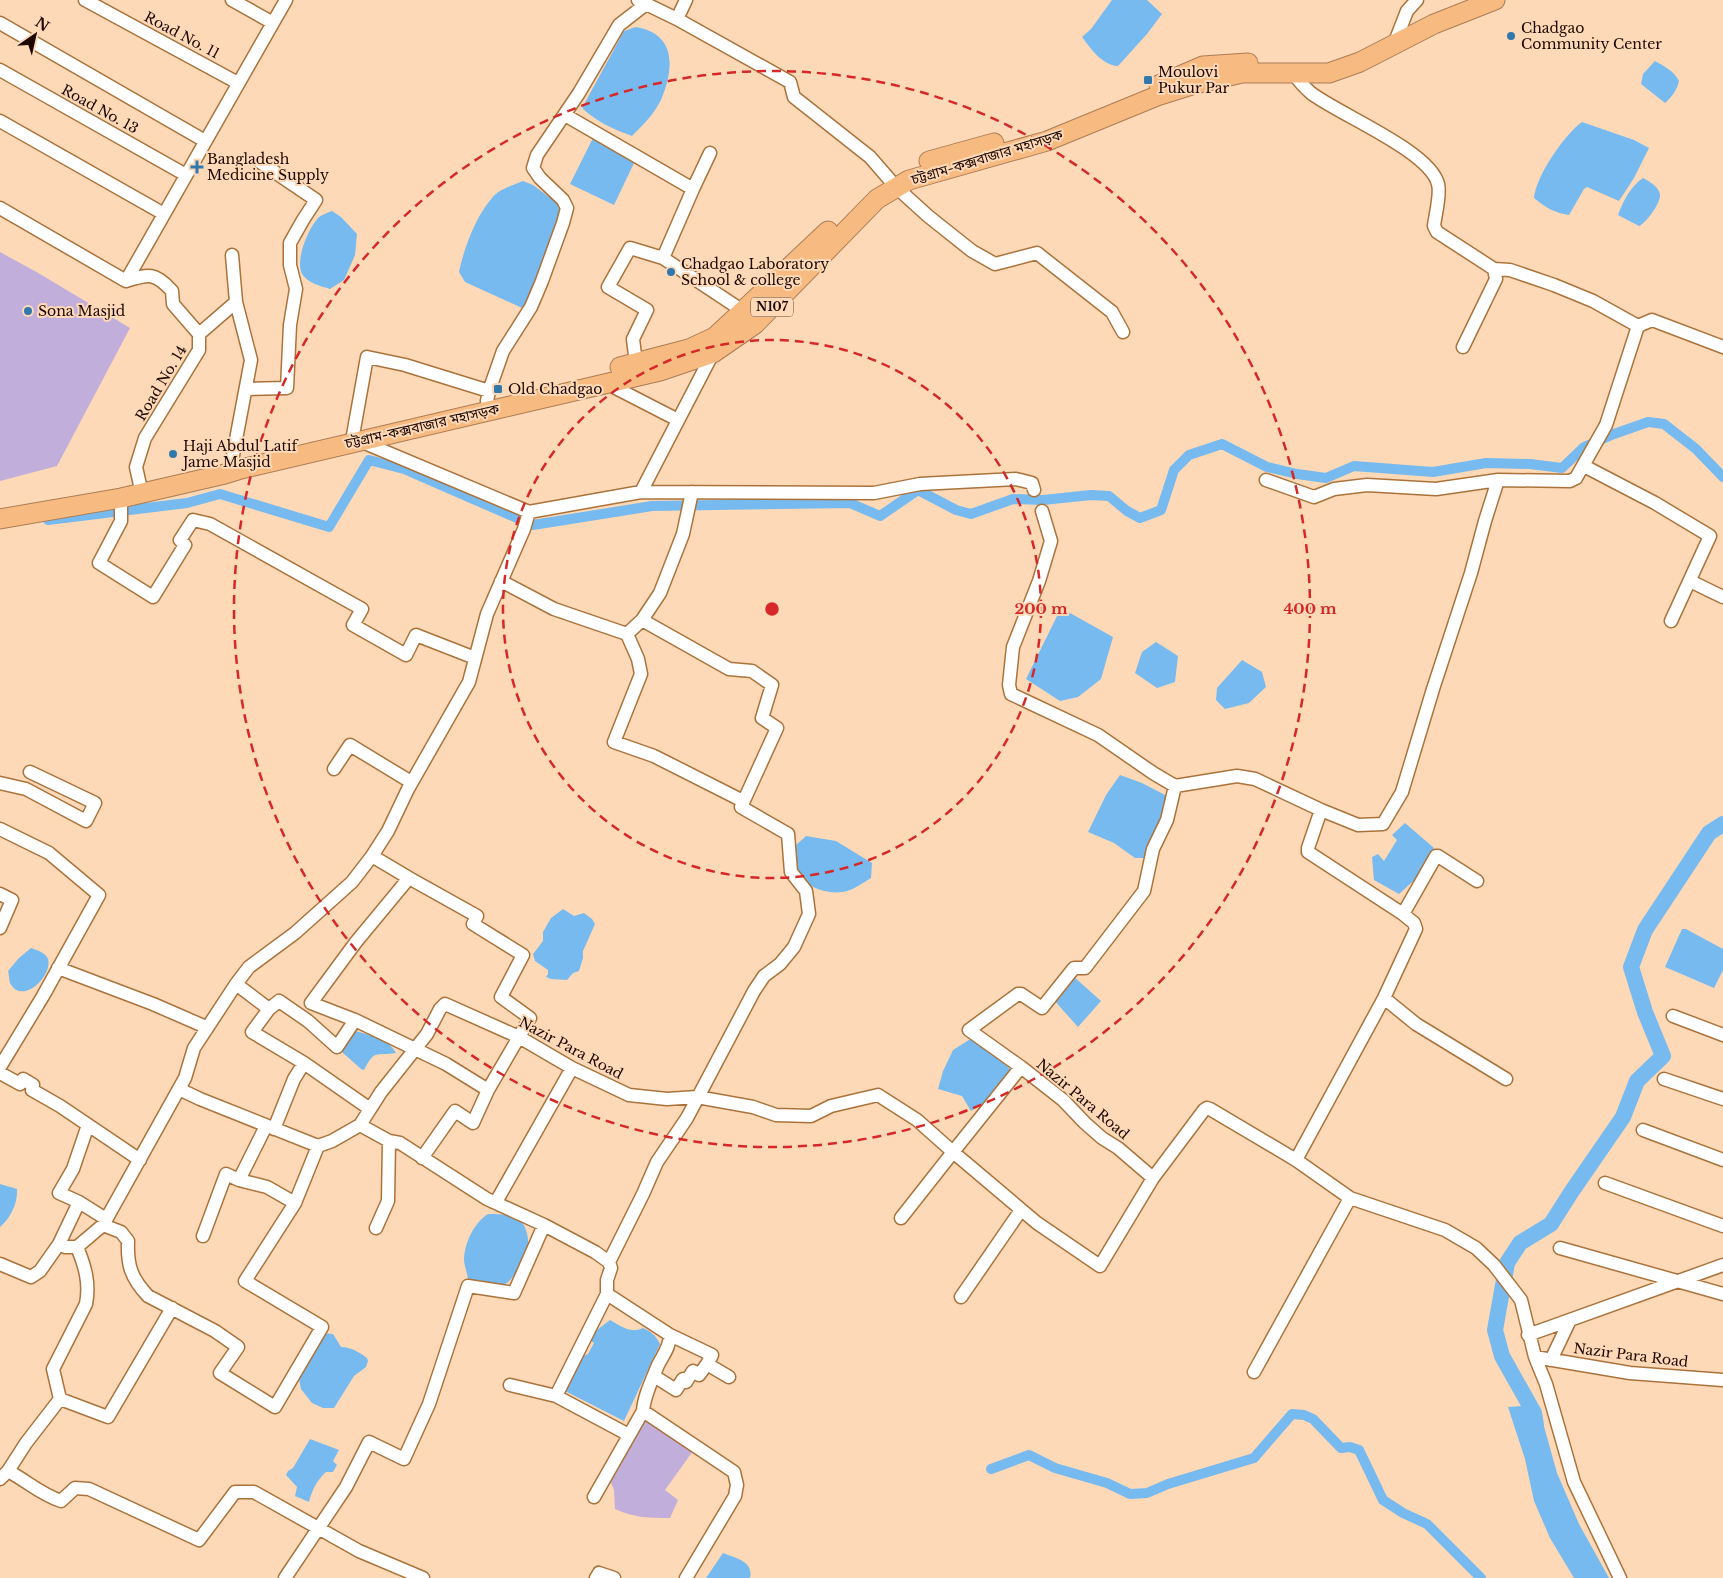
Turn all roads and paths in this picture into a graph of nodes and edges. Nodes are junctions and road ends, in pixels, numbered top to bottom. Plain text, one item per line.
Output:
1 (85, 0) edge
2 (232, 0) edge
3 (286, 0) edge
4 (686, 0) edge
5 (1417, 0) edge
6 (1464, 0) edge
7 (1495, 0) edge
8 (642, 2) edge
9 (677, 19) junction
10 (0, 23) edge
11 (273, 23) junction
12 (1396, 39) junction
13 (0, 70) edge
14 (1293, 73) junction
15 (238, 83) junction
16 (565, 115) junction
17 (0, 121) edge
18 (205, 141) junction
19 (710, 153) dead end
20 (260, 162) dead end
21 (186, 175) junction
22 (892, 183) junction
23 (693, 190) junction
24 (0, 208) edge
25 (164, 214) junction
26 (232, 255) dead end
27 (663, 258) junction
28 (1494, 270) junction
29 (126, 281) junction
30 (236, 302) junction
31 (743, 311) junction
32 (1638, 326) junction
33 (1123, 332) dead end
34 (199, 334) junction
35 (1463, 347) dead end
36 (1723, 347) edge
37 (712, 353) junction
38 (636, 363) junction
39 (606, 383) junction
40 (246, 388) junction
41 (488, 396) junction
42 (678, 420) junction
43 (357, 438) junction
44 (231, 466) junction
45 (1584, 466) junction
46 (1266, 480) dead end
47 (1498, 480) junction
48 (140, 485) junction
49 (1034, 490) dead end
50 (641, 492) junction
51 (692, 492) junction
52 (121, 498) junction
53 (0, 509) edge
54 (1042, 511) dead end
55 (529, 512) junction
56 (0, 519) edge
57 (1690, 581) junction
58 (501, 582) junction
59 (1723, 597) edge
60 (642, 620) junction
61 (1671, 621) dead end
62 (627, 634) junction
63 (475, 658) junction
64 (334, 769) dead end
65 (30, 772) dead end
66 (411, 782) junction
67 (0, 783) edge
68 (1176, 786) junction
69 (743, 801) junction
70 (1321, 810) junction
71 (0, 829) edge
72 (372, 856) junction
73 (410, 878) junction
74 (1477, 881) dead end
75 (0, 894) edge
76 (1403, 914) junction
77 (0, 928) edge
78 (58, 968) junction
79 (236, 984) junction
80 (1384, 998) junction
81 (270, 1009) junction
82 (1674, 1016) dead end
83 (355, 1020) junction
84 (206, 1027) junction
85 (1723, 1035) edge
86 (519, 1037) junction
87 (414, 1049) junction
88 (304, 1063) junction
89 (0, 1067) edge
90 (1021, 1067) junction
91 (572, 1068) junction
92 (0, 1072) edge
93 (1506, 1079) dead end
94 (1664, 1079) dead end
95 (179, 1089) junction
96 (488, 1090) junction
97 (697, 1097) junction
98 (1723, 1099) edge
99 (370, 1109) junction
100 (88, 1124) junction
101 (360, 1125) junction
102 (270, 1128) junction
103 (1644, 1130) dead end
104 (390, 1141) junction
105 (318, 1146) junction
106 (953, 1152) junction
107 (422, 1158) junction
108 (140, 1160) junction
109 (1296, 1160) junction
110 (1723, 1160) edge
111 (1153, 1178) junction
112 (239, 1180) junction
113 (1605, 1183) dead end
114 (1350, 1198) junction
115 (78, 1202) junction
116 (496, 1202) junction
117 (295, 1203) junction
118 (1021, 1210) junction
119 (901, 1218) dead end
120 (104, 1222) junction
121 (544, 1225) junction
122 (1723, 1226) edge
123 (376, 1228) dead end
124 (203, 1236) dead end
125 (59, 1244) junction
126 (77, 1247) junction
127 (1560, 1248) dead end
128 (609, 1262) junction
129 (0, 1264) edge
130 (1723, 1265) edge
131 (1677, 1282) junction
132 (606, 1294) junction
133 (1723, 1294) edge
134 (961, 1297) dead end
135 (172, 1308) junction
136 (1570, 1320) junction
137 (670, 1335) junction
138 (1528, 1335) junction
139 (1535, 1357) junction
140 (1550, 1360) junction
141 (707, 1364) junction
142 (1254, 1372) dead end
143 (654, 1376) junction
144 (729, 1377) dead end
145 (1723, 1380) edge
146 (510, 1384) dead end
147 (556, 1396) junction
148 (60, 1399) junction
149 (643, 1411) junction
150 (629, 1435) junction
151 (4, 1475) edge
152 (594, 1497) dead end
153 (317, 1528) junction
154 (285, 1578) edge
155 (423, 1578) edge
156 (596, 1578) edge
157 (614, 1578) edge
158 (686, 1578) edge
159 (1620, 1578) edge

1 - 15 street, Road No. 11
2 - 11 street
3 - 11 street
4 - 9 street
5 - 12 street
6 - 12 highway, N107
7 - 12 highway, চট্টগ্রাম-কক্সবাজার মহাসড়ক / N107
8 - 9 street
8 - 16 street
9 - 22 street
10 - 18 street
11 - 15 street
12 - 14 highway, চট্টগ্রাম-কক্সবাজার মহাসড়ক / N107
12 - 22 highway, N107
13 - 21 street, Road No. 13
14 - 22 highway, চট্টগ্রাম-কক্সবাজার মহাসড়ক / N107
14 - 28 street
15 - 18 street
16 - 23 street
16 - 41 street
17 - 25 street
18 - 21 street
19 - 23 street
20 - 40 street
21 - 25 street
22 - 31 highway, N107
22 - 33 street
22 - 37 highway, চট্টগ্রাম-কক্সবাজার মহাসড়ক / N107
23 - 27 street
24 - 29 street
25 - 29 street
26 - 30 street
27 - 31 street
27 - 38 street
28 - 32 street
28 - 35 street
29 - 34 street, Road No. 14
30 - 34 street
30 - 40 street
31 - 38 highway, N107
32 - 36 street
32 - 45 street
34 - 48 street, Road No. 14
37 - 39 highway, চট্টগ্রাম-কক্সবাজার মহাসড়ক / N107
37 - 42 street
38 - 41 highway, N107
39 - 42 street
39 - 43 highway, চট্টগ্রাম-কক্সবাজার মহাসড়ক / N107
40 - 44 street
41 - 43 highway, N107
41 - 43 street
42 - 50 street
43 - 44 highway, N107
43 - 52 highway, চট্টগ্রাম-কক্সবাজার মহাসড়ক / N107
43 - 55 street
44 - 48 highway, N107
45 - 47 street
45 - 57 street
46 - 47 street
47 - 70 street
48 - 53 highway, N107
49 - 51 street
50 - 51 street
50 - 55 street
51 - 60 street
52 - 56 highway, চট্টগ্রাম-কক্সবাজার মহাসড়ক / N107
52 - 63 street
54 - 68 street
55 - 58 street
57 - 59 street
57 - 61 street
58 - 62 street
58 - 63 street
60 - 62 street
60 - 69 street
62 - 69 street
63 - 66 street
64 - 66 street
65 - 67 street
66 - 72 street
68 - 70 street
68 - 90 street
69 - 97 street
70 - 76 street
71 - 78 street
72 - 73 street
72 - 79 street
73 - 83 street
73 - 86 street
74 - 76 street
75 - 77 street
76 - 80 street
78 - 84 street
78 - 89 street
79 - 81 street
79 - 84 street
80 - 93 street
80 - 109 street
81 - 83 street
81 - 88 street
82 - 85 street
83 - 87 street
84 - 95 street
86 - 87 street, Nazir Para Road
86 - 91 street, Nazir Para Road
86 - 96 street
87 - 96 street
87 - 99 street, Nazir Para Road
88 - 99 street
88 - 102 street
90 - 106 street, Nazir Para Road
90 - 111 street, Nazir Para Road
91 - 97 street, Nazir Para Road
91 - 116 street
92 - 100 street
94 - 98 street
95 - 102 street
95 - 108 street
96 - 107 street
97 - 106 street, Nazir Para Road
97 - 128 street
99 - 101 street, Nazir Para Road
100 - 108 street
100 - 115 street
101 - 104 street
101 - 105 street, Nazir Para Road
102 - 105 street
102 - 112 street
103 - 110 street
104 - 107 street
104 - 123 street
105 - 117 street
106 - 118 street
106 - 119 street
107 - 116 street
108 - 120 street
109 - 111 street
109 - 114 street
111 - 118 street
112 - 117 street
112 - 124 street
113 - 122 street
114 - 138 street
114 - 142 street
115 - 120 street
115 - 125 street
116 - 121 street
117 - 135 street
118 - 134 street
120 - 126 street
120 - 135 street
121 - 128 street
121 - 153 street
125 - 126 street
125 - 129 street
126 - 148 street
127 - 131 street
128 - 132 street
130 - 131 street
131 - 133 street
131 - 136 street
132 - 137 street
132 - 147 street
135 - 148 street
136 - 138 street
136 - 140 street
137 - 141 street
137 - 143 street
138 - 139 street
139 - 140 street, Nazir Para Road
139 - 159 street
140 - 145 street, Nazir Para Road
141 - 143 street
141 - 144 street
143 - 149 street
146 - 147 street
147 - 150 street
148 - 151 street
149 - 150 street
149 - 158 street
150 - 152 street
151 - 153 street
153 - 154 street
153 - 155 street
156 - 157 street

